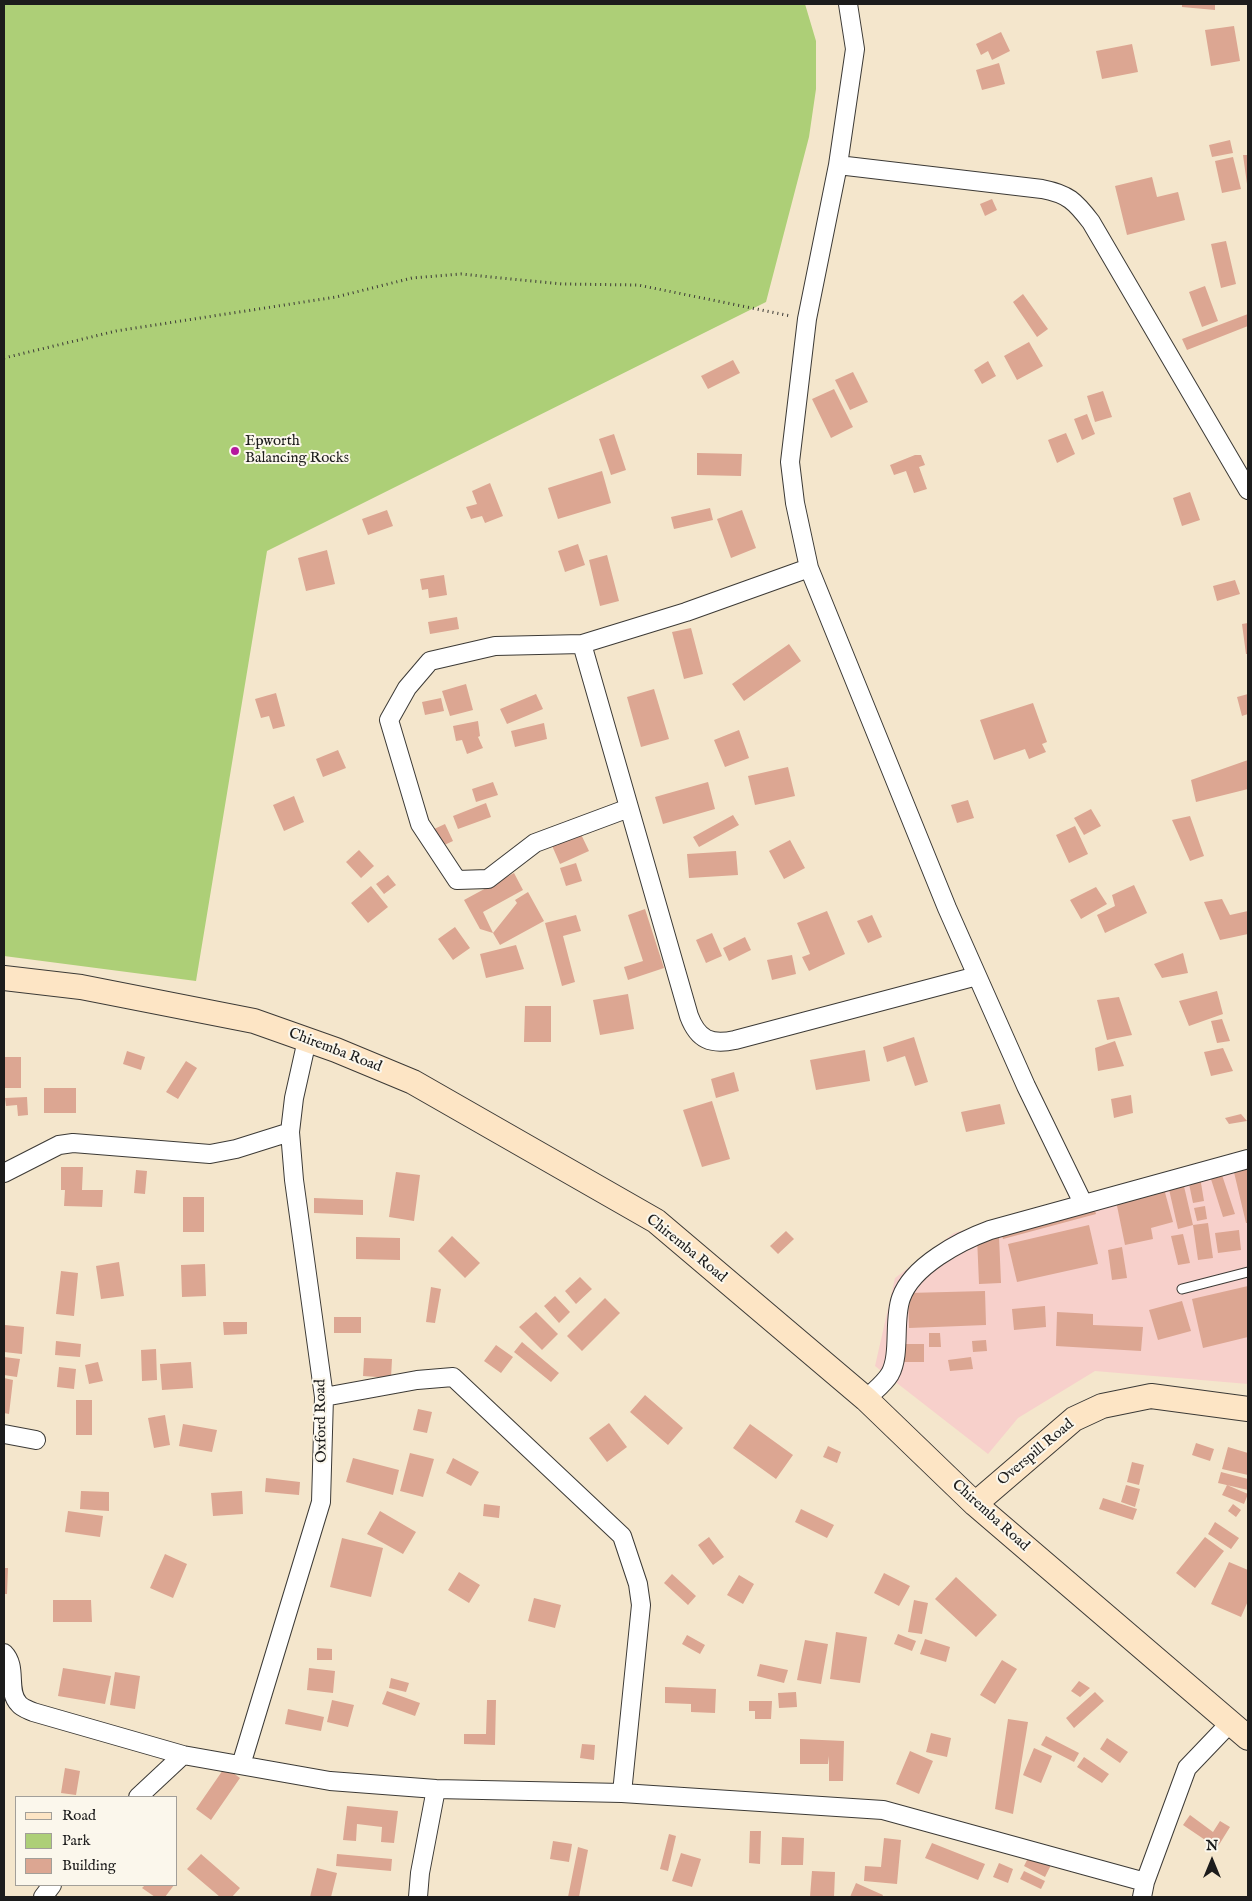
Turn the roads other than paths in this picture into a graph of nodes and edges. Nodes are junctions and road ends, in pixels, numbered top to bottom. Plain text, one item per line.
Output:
1 (848, 4) edge
2 (838, 165) junction
3 (1248, 490) edge
4 (808, 568) junction
5 (582, 644) junction
6 (629, 808) junction
7 (977, 976) junction
8 (4, 978) edge
9 (307, 1040) junction
10 (290, 1132) junction
11 (1248, 1160) edge
12 (4, 1173) edge
13 (1083, 1203) junction
14 (1248, 1272) edge
15 (1182, 1289) dead end
16 (324, 1396) junction
17 (866, 1399) junction
18 (1248, 1409) edge
19 (4, 1434) edge
20 (36, 1440) dead end
21 (976, 1504) junction
22 (4, 1653) edge
23 (1231, 1722) junction
24 (1248, 1738) edge
25 (183, 1755) junction
26 (241, 1765) junction
27 (436, 1789) junction
28 (622, 1793) junction
29 (139, 1796) edge
30 (51, 1886) edge
31 (1144, 1890) edge
32 (43, 1897) edge
33 (418, 1897) edge

1 - 2 street
2 - 3 street
2 - 4 street
4 - 5 street
4 - 7 street
5 - 6 street
5 - 6 street
6 - 7 street
7 - 13 street
8 - 9 main road, Chiremba Road
9 - 10 street, Oxford Road
9 - 17 main road, Chiremba Road
10 - 12 street
10 - 16 street, Oxford Road
11 - 13 street
13 - 17 street
14 - 15 lane
16 - 26 street, Oxford Road
16 - 28 street
17 - 21 main road, Chiremba Road
18 - 21 main road, Overspill Road
19 - 20 street
21 - 23 main road, Chiremba Road
22 - 25 street
23 - 24 main road, Chiremba Road
23 - 31 street
25 - 26 street
25 - 29 street
26 - 27 street
27 - 28 street
27 - 33 street
28 - 31 street
30 - 32 street

